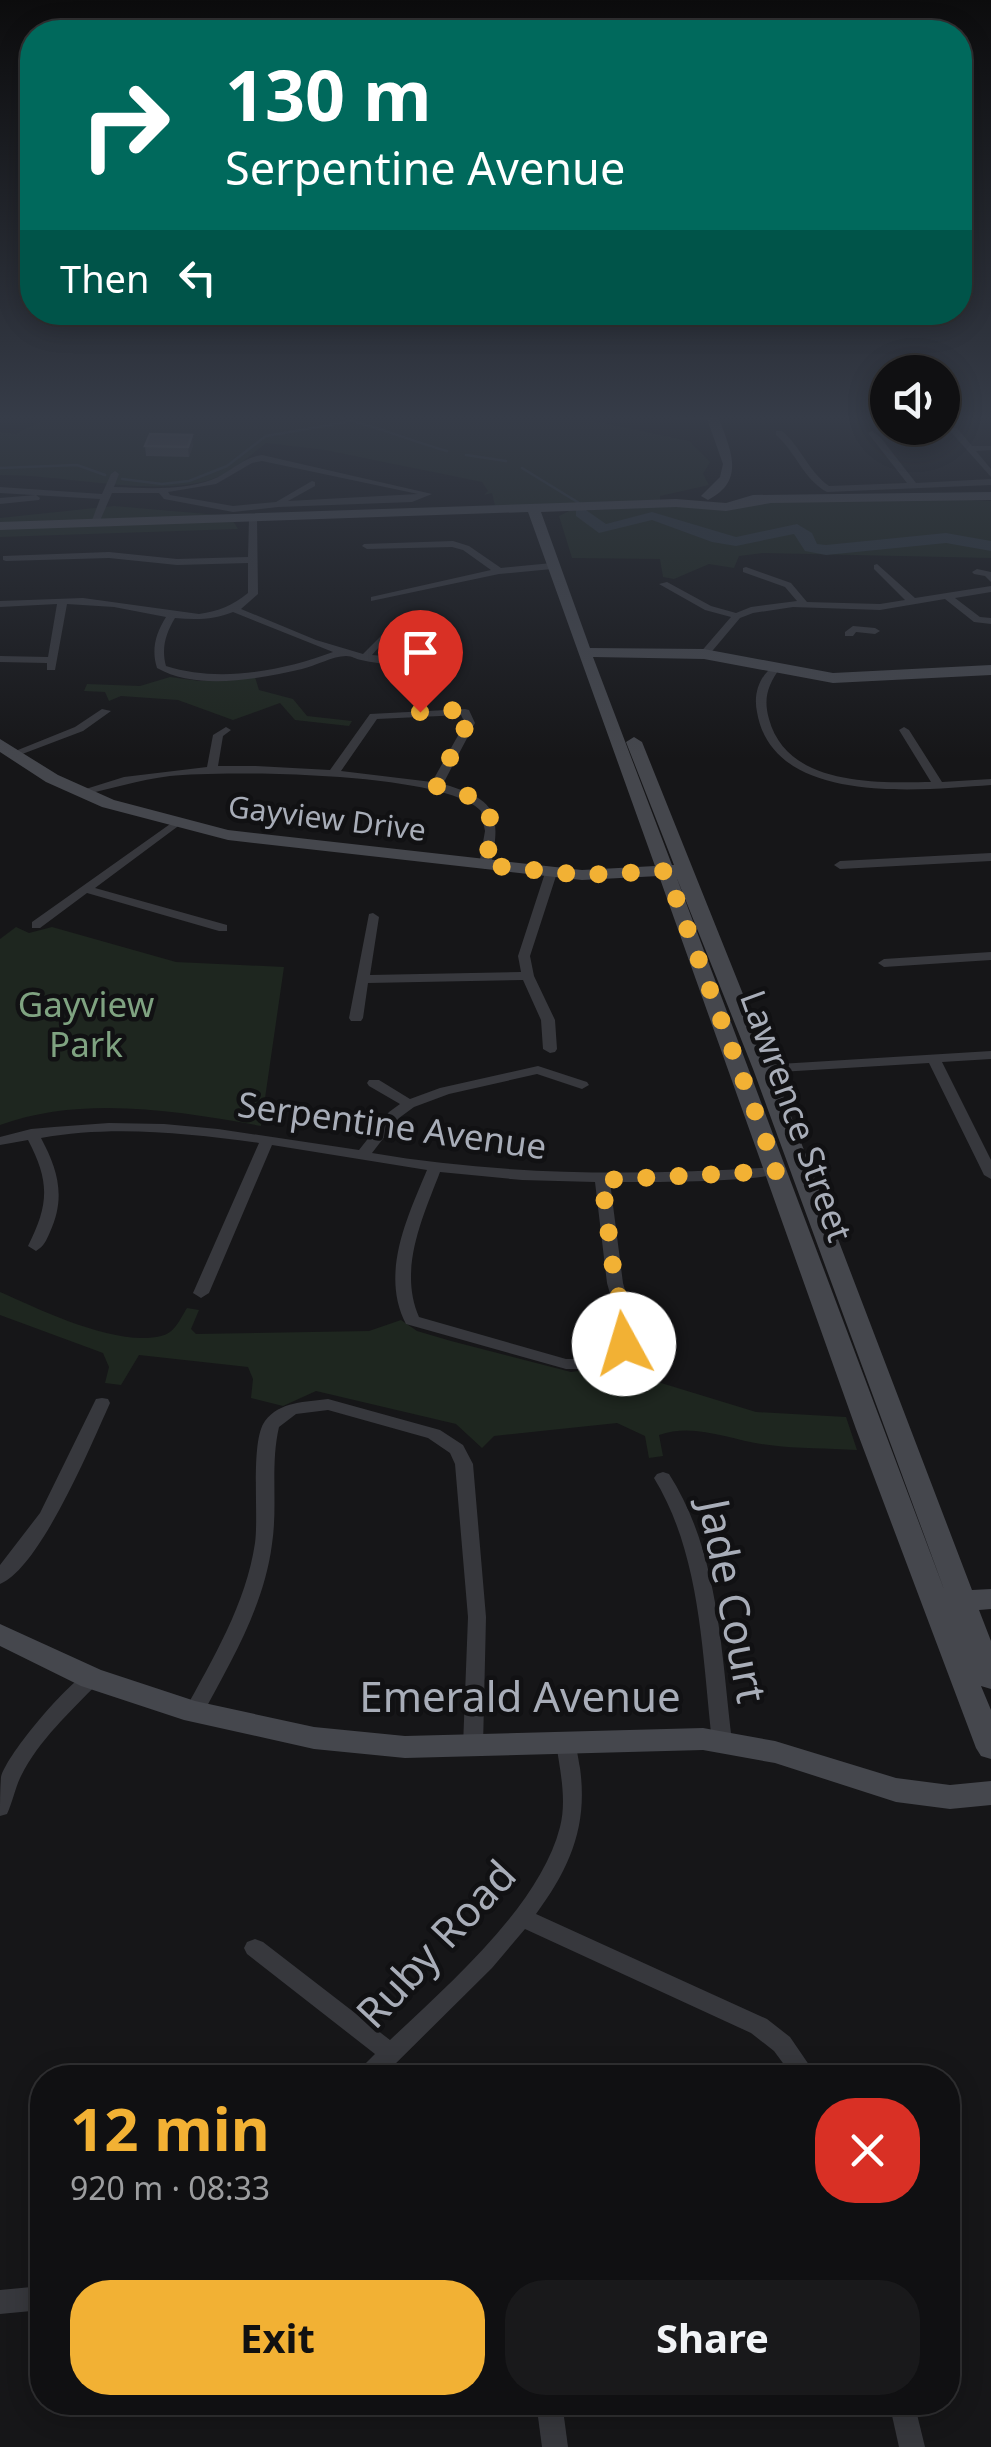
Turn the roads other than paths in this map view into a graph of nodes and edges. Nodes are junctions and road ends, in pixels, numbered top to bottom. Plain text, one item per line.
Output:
1 (253, 530) edge
2 (547, 530) edge
3 (366, 546) dead end
4 (6, 558) dead end
5 (254, 560) junction
6 (559, 565) junction
7 (877, 567) dead end
8 (746, 570) dead end
9 (500, 571) junction
10 (664, 584) dead end
11 (991, 589) edge
12 (946, 594) junction
13 (374, 600) dead end
14 (62, 602) junction
15 (913, 602) junction
16 (0, 604) edge
17 (805, 604) junction
18 (845, 607) junction
19 (231, 608) junction
20 (172, 616) junction
21 (737, 616) junction
22 (976, 620) junction
23 (991, 621) edge
24 (962, 627) dead end
25 (875, 631) dead end
26 (382, 638) dead end
27 (454, 650) dead end
28 (592, 652) junction
29 (340, 653) junction
30 (704, 654) junction
31 (364, 658) junction
32 (0, 659) edge
33 (775, 668) junction
34 (991, 670) edge
35 (473, 697) dead end
36 (462, 710) junction
37 (106, 711) dead end
38 (226, 730) dead end
39 (904, 730) dead end
40 (6, 749) edge
41 (212, 766) junction
42 (333, 774) junction
43 (991, 782) edge
44 (436, 786) junction
45 (938, 786) junction
46 (80, 793) junction
47 (173, 825) junction
48 (991, 857) edge
49 (485, 865) junction
50 (840, 866) dead end
51 (675, 871) junction
52 (552, 873) junction
53 (86, 889) junction
54 (373, 917) dead end
55 (36, 925) dead end
56 (223, 928) dead end
57 (991, 956) edge
58 (884, 963) dead end
59 (528, 976) junction
60 (365, 979) junction
61 (356, 1018) dead end
62 (550, 1049) dead end
63 (991, 1054) edge
64 (933, 1058) junction
65 (752, 1069) junction
66 (374, 1084) dead end
67 (582, 1085) dead end
68 (410, 1104) junction
69 (31, 1134) junction
70 (267, 1140) junction
71 (0, 1141) edge
72 (363, 1155) junction
73 (435, 1166) junction
74 (788, 1171) junction
75 (991, 1175) edge
76 (602, 1180) junction
77 (36, 1246) dead end
78 (201, 1293) dead end
79 (102, 1403) dead end
80 (664, 1478) dead end
81 (0, 1578) edge
82 (991, 1598) edge
83 (949, 1602) junction
84 (0, 1634) edge
85 (91, 1678) junction
86 (991, 1678) edge
87 (194, 1712) junction
88 (722, 1742) junction
89 (566, 1743) junction
90 (474, 1746) junction
91 (991, 1748) edge
92 (991, 1793) edge
93 (0, 1808) edge
94 (523, 1918) junction
95 (255, 1948) dead end
96 (390, 2053) junction
97 (378, 2065) edge
98 (798, 2065) edge
99 (30, 2299) edge
100 (0, 2302) edge
101 (551, 2415) edge
102 (903, 2415) edge
103 (555, 2447) edge
104 (912, 2447) edge

1 - 5 street
2 - 6 main road, Lawrence Street
3 - 9 street
4 - 5 street
5 - 19 street
6 - 9 street
6 - 28 main road, Lawrence Street
7 - 15 street
8 - 17 street
9 - 13 street
10 - 21 street
11 - 12 street
12 - 15 street
12 - 22 street
14 - 16 street
14 - 20 street
14 - 32 street
15 - 18 street
17 - 18 street
17 - 21 street
18 - 25 street
19 - 20 street
19 - 29 street
20 - 29 street
21 - 30 street
22 - 23 street
22 - 24 street
26 - 31 street
27 - 31 street
28 - 30 main road
28 - 51 main road, Lawrence Street
29 - 31 street
30 - 33 main road
33 - 34 main road
33 - 45 street
35 - 36 street
36 - 42 street
36 - 44 street
37 - 40 street
38 - 41 street
39 - 45 street
40 - 46 main road, Gayview Drive
41 - 42 street
41 - 46 street
42 - 44 street
43 - 45 street
44 - 49 street
46 - 47 main road, Gayview Drive
47 - 49 main road, Gayview Drive
47 - 53 street
48 - 50 street
49 - 52 main road, Gayview Drive
51 - 52 main road, Gayview Drive
51 - 65 main road, Lawrence Street
52 - 59 street
53 - 55 street
53 - 56 street
54 - 60 street
57 - 58 street
59 - 60 street
59 - 62 street
60 - 61 street
63 - 64 street
64 - 65 street
64 - 75 street
65 - 74 main road, Lawrence Street
66 - 68 street
67 - 68 street
68 - 72 street
69 - 70 street, Serpentine Avenue
69 - 71 street, Serpentine Avenue
69 - 77 street
70 - 72 street, Serpentine Avenue
70 - 78 street
72 - 73 street, Serpentine Avenue
73 - 76 street, Serpentine Avenue
73 - 76 street
74 - 76 street, Serpentine Avenue
74 - 83 main road, Lawrence Street
79 - 81 street
80 - 88 street, Jade Court
82 - 83 main road
83 - 86 main road, Lawrence Street
83 - 91 main road, Lawrence Street
84 - 85 main road, Emerald Avenue
85 - 87 main road, Emerald Avenue
85 - 93 street
87 - 90 main road, Emerald Avenue
87 - 90 street
88 - 89 main road, Emerald Avenue
88 - 92 main road, Emerald Avenue
89 - 90 main road, Emerald Avenue
89 - 94 street, Ruby Road
94 - 96 street, Ruby Road
94 - 98 street
95 - 96 street
96 - 97 street, Ruby Road
99 - 100 street
101 - 103 street
102 - 104 street

